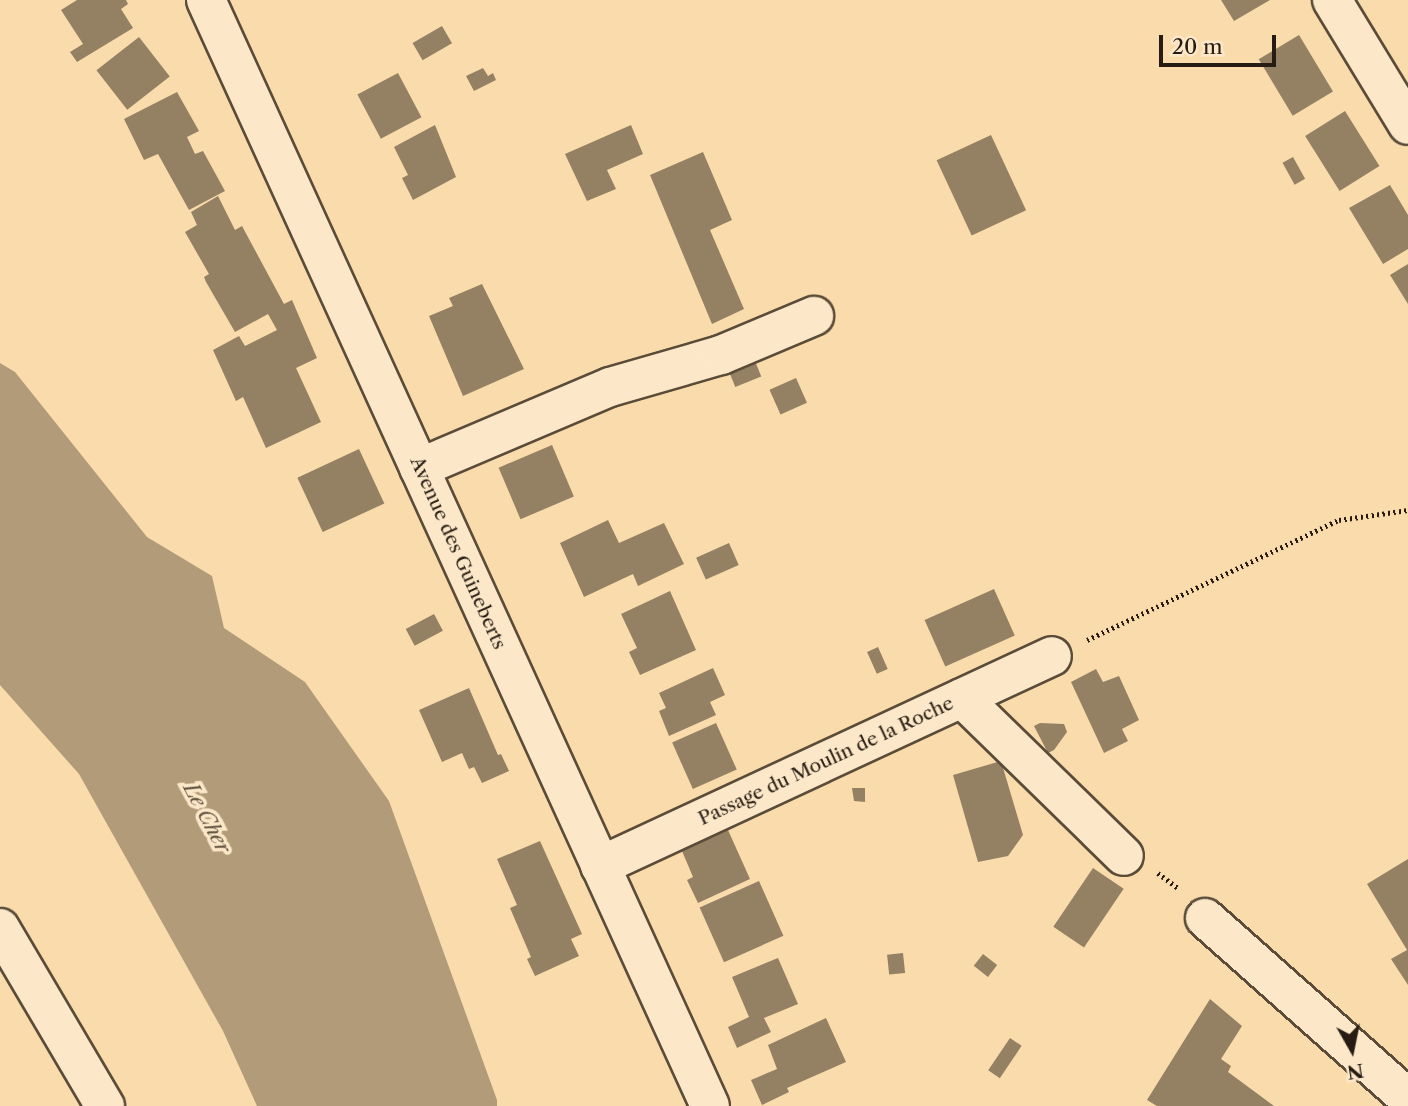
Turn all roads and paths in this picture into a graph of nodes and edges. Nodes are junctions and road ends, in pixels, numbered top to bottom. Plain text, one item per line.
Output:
1 (206, 0) edge
2 (1332, 0) edge
3 (1408, 125) edge
4 (814, 316) dead end
5 (419, 468) junction
6 (1408, 510) edge
7 (1052, 656) joint
8 (962, 698) junction
9 (1124, 856) joint
10 (600, 866) junction
11 (1205, 918) joint
12 (0, 928) edge
13 (1408, 1098) edge
14 (105, 1106) edge
15 (710, 1106) edge

1 - 5 street, Avenue des Guineberts
2 - 3 street
4 - 5 street
5 - 10 street, Avenue des Guineberts
6 - 7 path
7 - 8 street, Passage du Moulin de la Roche
8 - 9 street
8 - 10 street, Passage du Moulin de la Roche
9 - 11 path
10 - 15 street, Avenue des Guineberts
11 - 13 street
12 - 14 street

